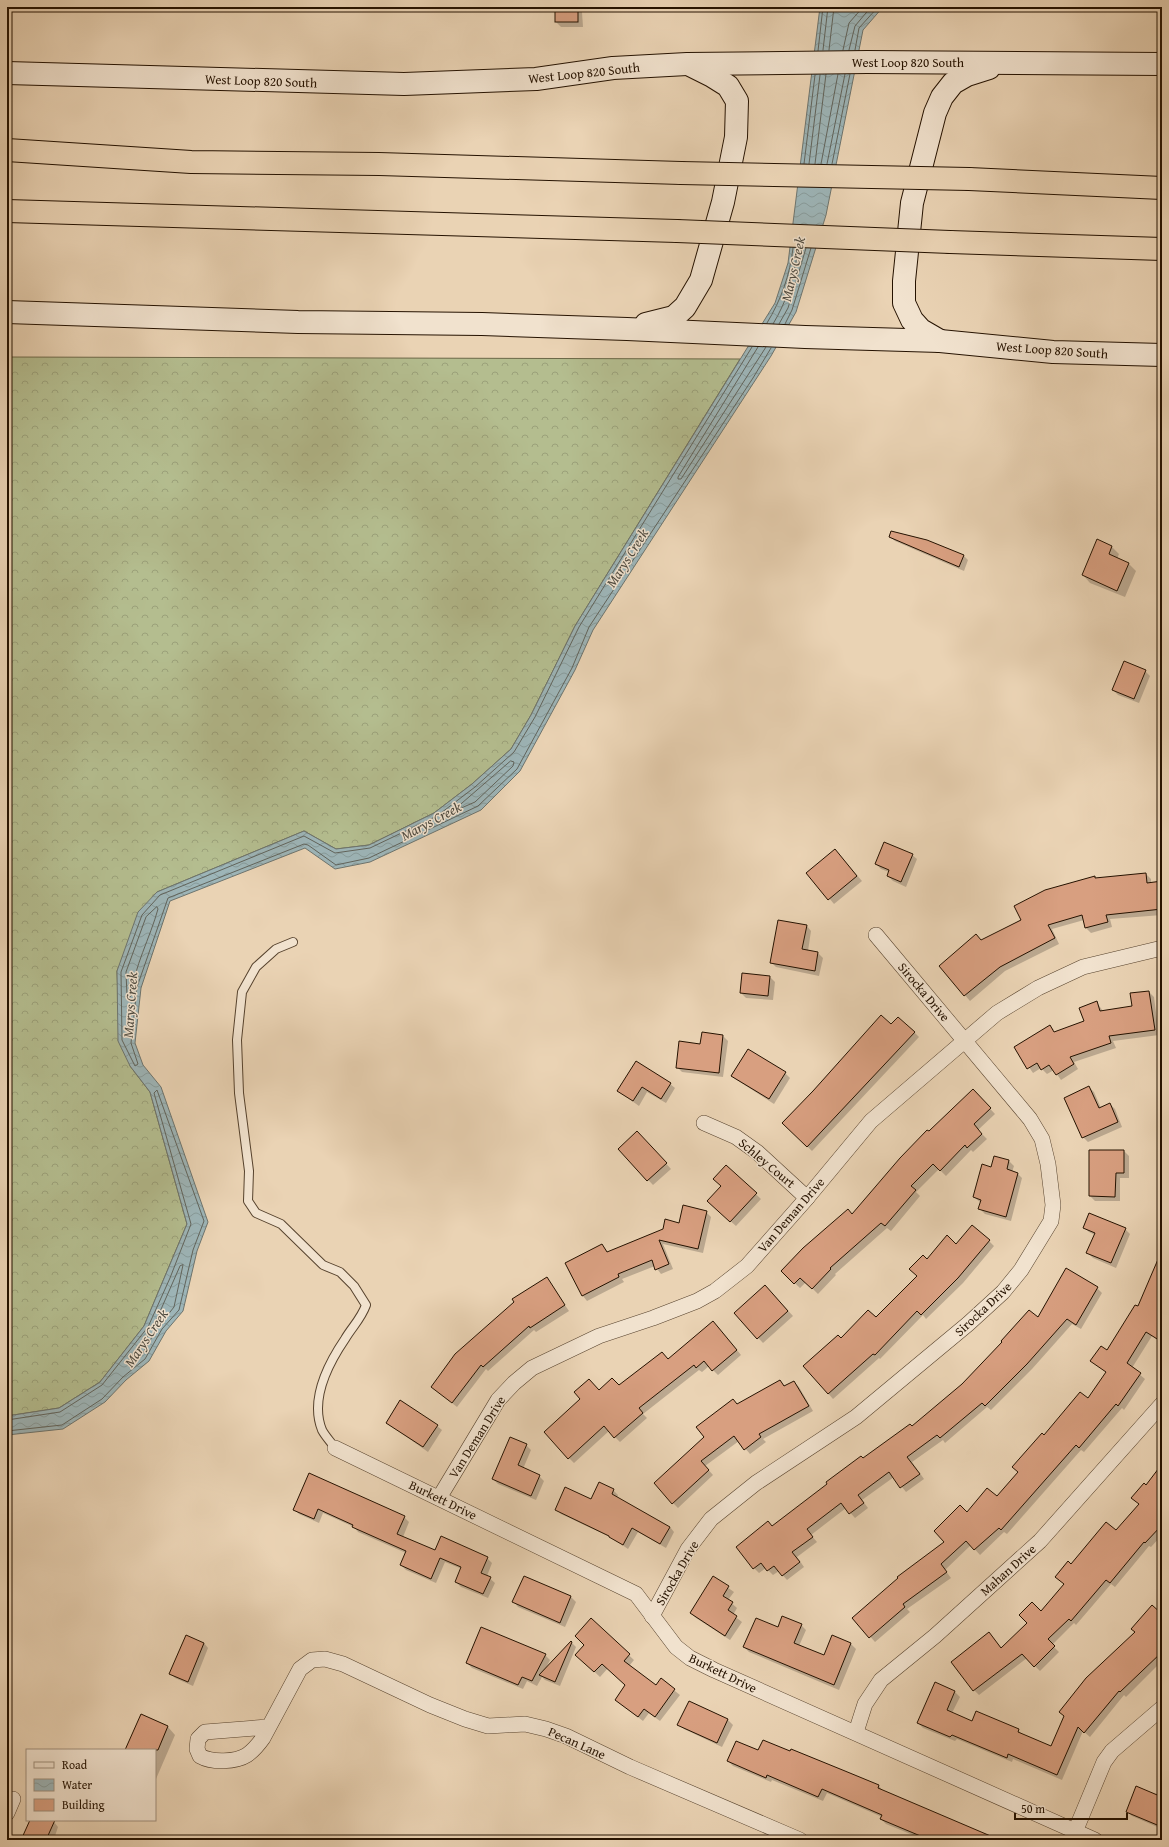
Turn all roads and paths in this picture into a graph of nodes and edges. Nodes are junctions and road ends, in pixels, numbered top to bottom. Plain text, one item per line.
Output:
1 (1005, 63) junction
2 (688, 64) junction
3 (1162, 64) edge
4 (7, 73) edge
5 (7, 150) edge
6 (1162, 188) edge
7 (7, 211) edge
8 (1162, 249) edge
9 (7, 312) edge
10 (627, 329) junction
11 (940, 341) junction
12 (1162, 355) edge
13 (876, 935) dead end
14 (293, 942) dead end
15 (1162, 948) edge
16 (964, 1039) junction
17 (704, 1123) dead end
18 (807, 1198) junction
19 (1162, 1404) edge
20 (335, 1448) joint
21 (439, 1498) junction
22 (652, 1616) junction
23 (1162, 1708) edge
24 (268, 1727) dead end
25 (856, 1732) junction
26 (1074, 1836) edge
27 (800, 1840) edge
28 (1095, 1840) edge

1 - 2 main road, West Loop 820 South
1 - 3 main road, West Loop 820 South
1 - 11 main road
2 - 4 main road, West Loop 820 South
2 - 10 main road
5 - 6 highway, bridge
7 - 8 highway, bridge
9 - 10 main road, West Loop 820 South
10 - 11 main road, West Loop 820 South
11 - 12 main road, West Loop 820 South
13 - 16 street, Sirocka Drive
14 - 20 lane
15 - 16 street, Van Deman Drive
16 - 18 street, Van Deman Drive
16 - 22 street, Sirocka Drive
17 - 18 street, Schley Court
18 - 21 street, Van Deman Drive
19 - 25 street, Mahan Drive
20 - 21 street, Burkett Drive
21 - 22 street, Burkett Drive
22 - 25 street, Burkett Drive
23 - 26 street
24 - 27 street, Pecan Lane
25 - 26 street, Burkett Drive
26 - 28 street, Burkett Drive

